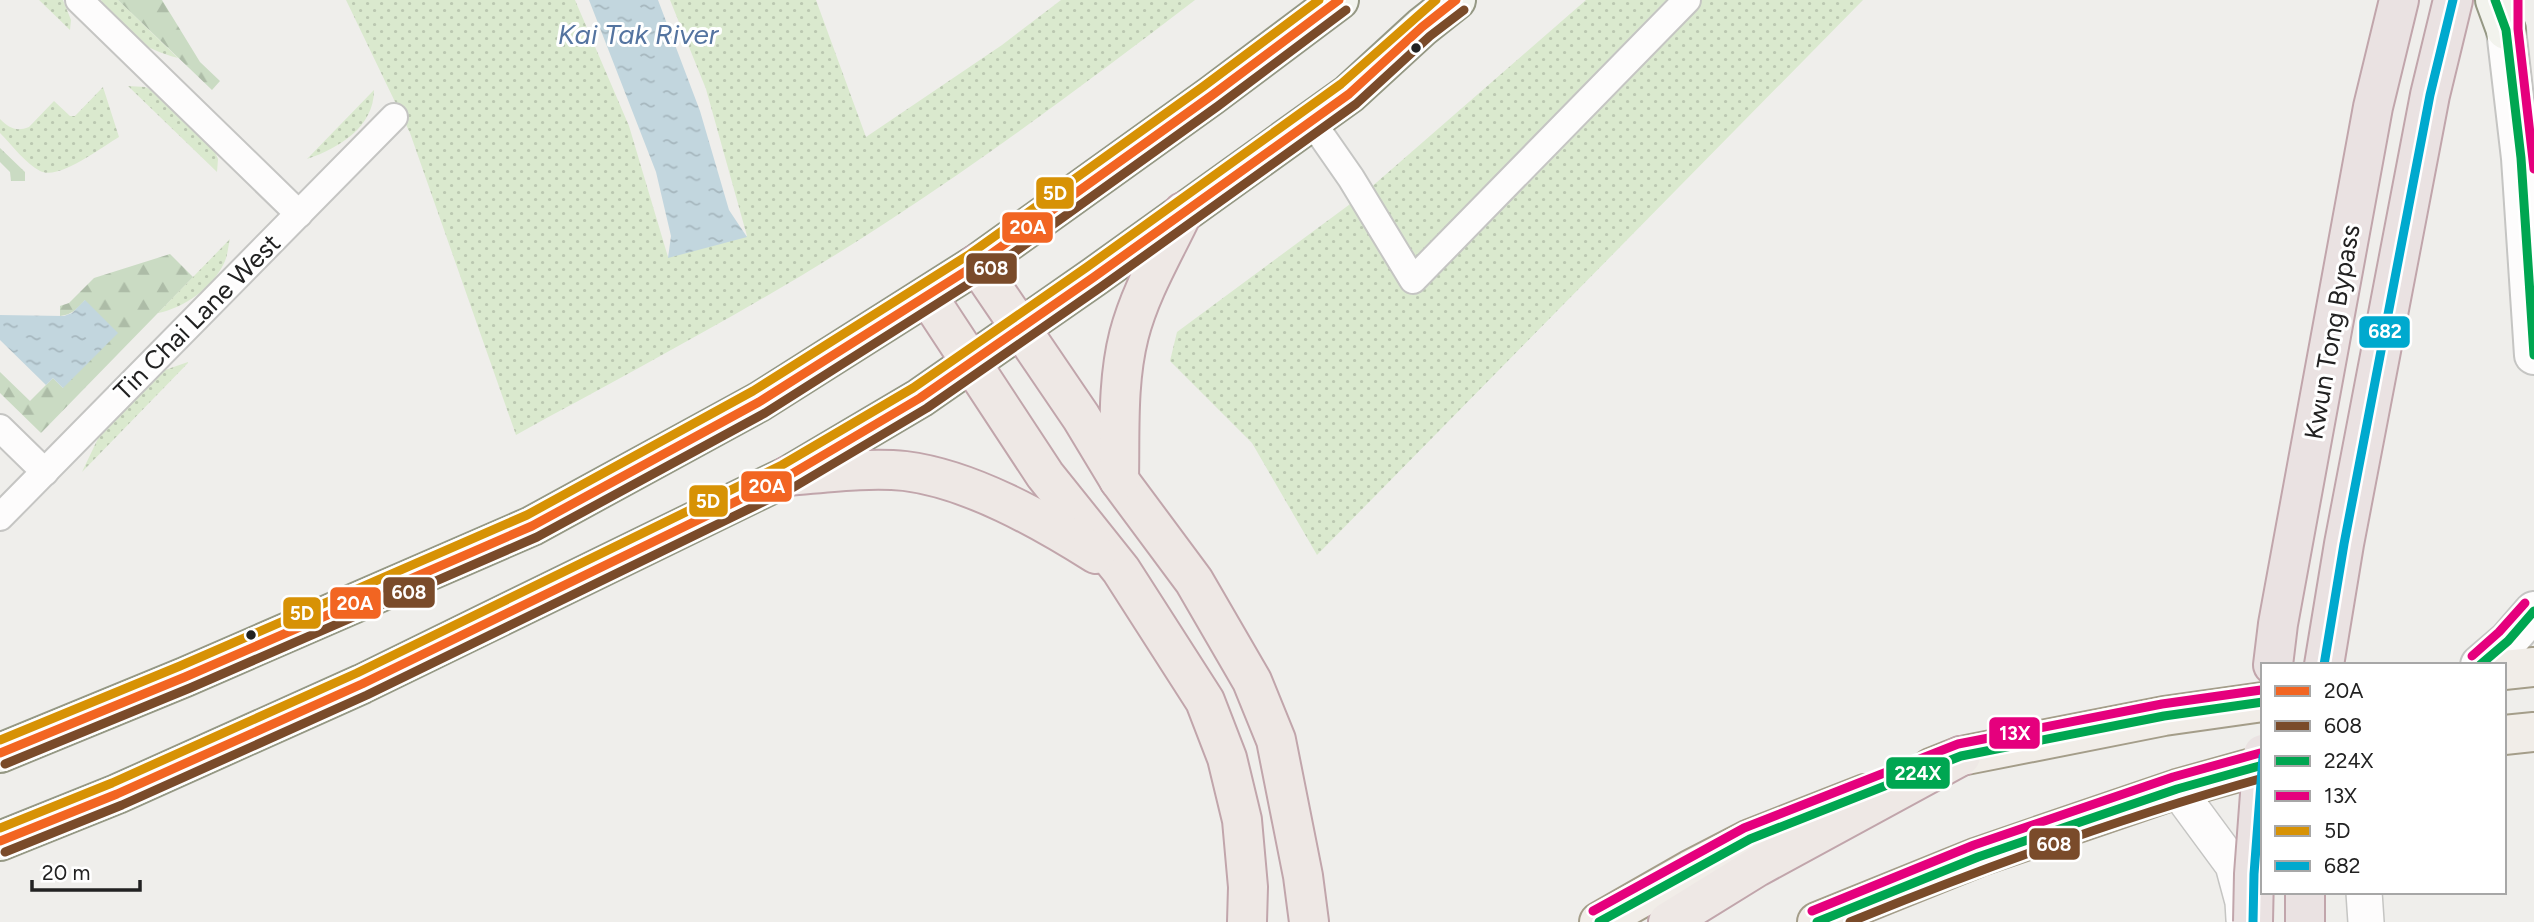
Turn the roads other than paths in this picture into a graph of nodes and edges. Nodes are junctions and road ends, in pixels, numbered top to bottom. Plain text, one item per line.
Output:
1 (79, 0) edge
2 (1339, 0) edge
3 (1456, 0) edge
4 (1687, 0) edge
5 (2399, 0) edge
6 (2453, 0) edge
7 (2502, 10) edge
8 (394, 117) dead end
9 (1312, 122) junction
10 (2527, 170) edge
11 (1183, 212) junction
12 (299, 214) junction
13 (977, 264) junction
14 (928, 297) junction
15 (1020, 328) junction
16 (2534, 355) edge
17 (971, 362) junction
18 (0, 428) edge
19 (45, 472) junction
20 (788, 476) junction
21 (1119, 480) junction
22 (0, 517) edge
23 (1121, 570) junction
24 (2534, 611) edge
25 (2273, 663) edge
26 (2325, 663) edge
27 (2482, 663) edge
28 (2534, 667) edge
29 (2506, 670) edge
30 (2261, 702) edge
31 (2534, 732) edge
32 (2506, 735) edge
33 (0, 753) edge
34 (1961, 756) junction
35 (2261, 766) edge
36 (2261, 778) edge
37 (2177, 789) junction
38 (0, 841) edge
39 (2305, 894) edge
40 (2364, 894) edge
41 (1247, 922) edge
42 (1309, 922) edge
43 (1600, 922) edge
44 (1668, 922) edge
45 (1817, 922) edge
46 (2245, 922) edge
47 (2253, 922) edge
48 (2305, 922) edge
49 (2366, 922) edge

1 - 12 street
2 - 13 main road
3 - 9 main road
4 - 9 street
5 - 25 highway, Kwun Tong Bypass
6 - 26 highway, Kwun Tong Bypass
7 - 10 street
8 - 12 street, Tin Chai Lane West
9 - 11 main road
10 - 16 street
11 - 15 main road
11 - 21 highway
12 - 19 street, Tin Chai Lane West
13 - 14 main road
13 - 15 highway
14 - 17 highway
14 - 33 main road
15 - 17 main road
15 - 21 highway
17 - 20 main road
17 - 23 highway
18 - 19 street
19 - 22 street, Tin Chai Lane West
20 - 23 highway
20 - 38 main road
21 - 42 highway
23 - 41 highway
24 - 27 street
28 - 29 main road
30 - 34 main road
31 - 32 main road
34 - 43 main road
34 - 44 highway
35 - 37 main road
36 - 47 highway, bridge
37 - 45 main road
37 - 46 street
39 - 48 highway
40 - 49 street

